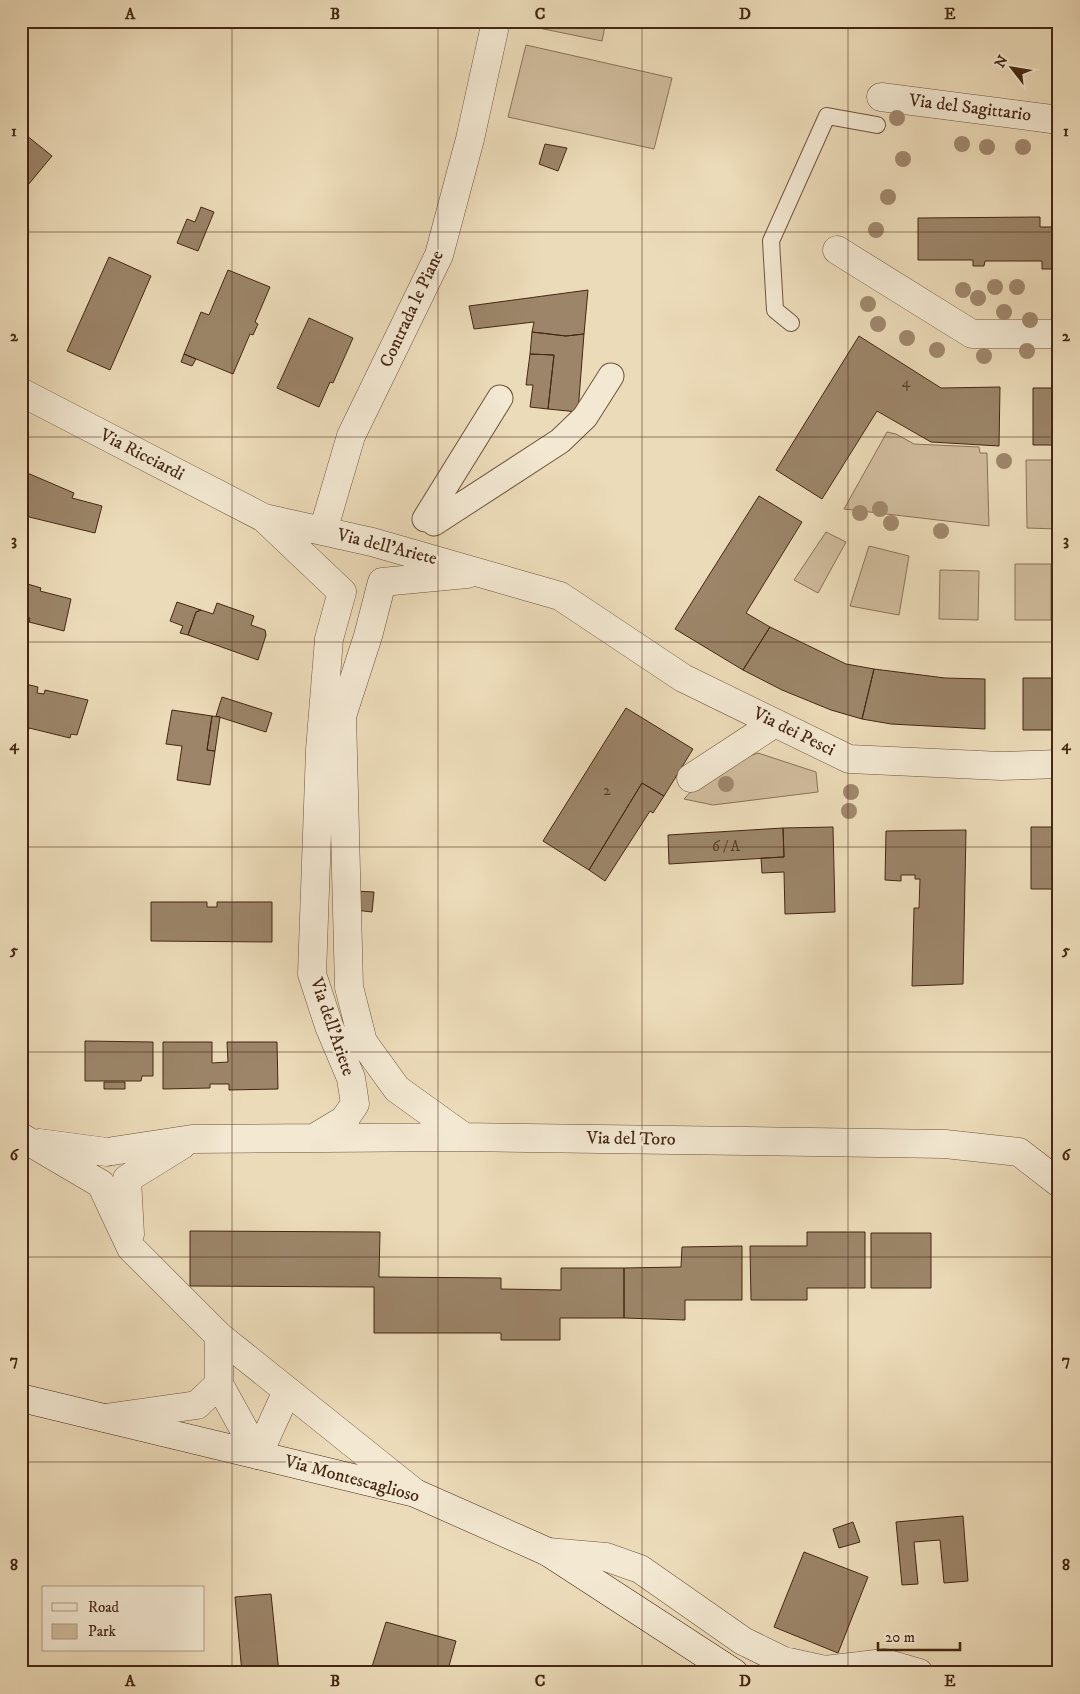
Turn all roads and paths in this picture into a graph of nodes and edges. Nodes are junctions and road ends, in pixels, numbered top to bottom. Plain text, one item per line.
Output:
1 (496, 21) edge
2 (881, 97) dead end
3 (1059, 120) edge
4 (876, 124) dead end
5 (837, 250) dead end
6 (791, 323) dead end
7 (1059, 334) edge
8 (611, 376) dead end
9 (21, 392) edge
10 (500, 398) dead end
11 (264, 518) junction
12 (324, 532) junction
13 (372, 542) junction
14 (483, 573) junction
15 (382, 582) junction
16 (342, 592) junction
17 (775, 723) junction
18 (1059, 764) edge
19 (691, 778) dead end
20 (464, 1137) junction
21 (314, 1138) junction
22 (24, 1139) edge
23 (192, 1139) junction
24 (110, 1152) junction
25 (127, 1179) junction
26 (1059, 1182) edge
27 (100, 1184) junction
28 (131, 1248) junction
29 (219, 1336) junction
30 (219, 1384) junction
31 (287, 1391) junction
32 (21, 1398) edge
33 (105, 1418) junction
34 (258, 1455) junction
35 (415, 1493) junction
36 (548, 1552) junction
37 (734, 1673) edge
38 (919, 1673) edge

1 - 12 street, Contrada le Piane
2 - 3 street, Via del Sagittario
4 - 6 lane
5 - 7 street
8 - 10 street
9 - 11 street, Via Ricciardi
11 - 12 street, Via dell'Ariete
11 - 16 street
12 - 13 street, Via dell'Ariete
13 - 14 street, Via dell'Ariete
13 - 15 street
13 - 16 street
14 - 15 street, Via dell'Ariete
14 - 17 street, Via dei Pesci
15 - 16 street
15 - 20 street, Via dell'Ariete
16 - 21 street, Via dell'Ariete
17 - 18 street, Via dei Pesci
17 - 19 street
20 - 21 street, Via del Toro
20 - 26 street, Via del Toro
21 - 23 street, Via del Toro
22 - 24 street, Via del Toro
22 - 27 street
23 - 24 street, Via del Toro
23 - 25 street
24 - 25 street
24 - 27 street
25 - 27 street
25 - 28 street
27 - 28 street
28 - 29 street
29 - 30 street
29 - 31 street
30 - 33 street
30 - 34 street
31 - 34 street
31 - 35 street
32 - 33 street, Via Montescaglioso
33 - 34 street, Via Montescaglioso
34 - 35 street, Via Montescaglioso
35 - 36 street, Via Montescaglioso
36 - 37 street, Via Montescaglioso
36 - 38 street

